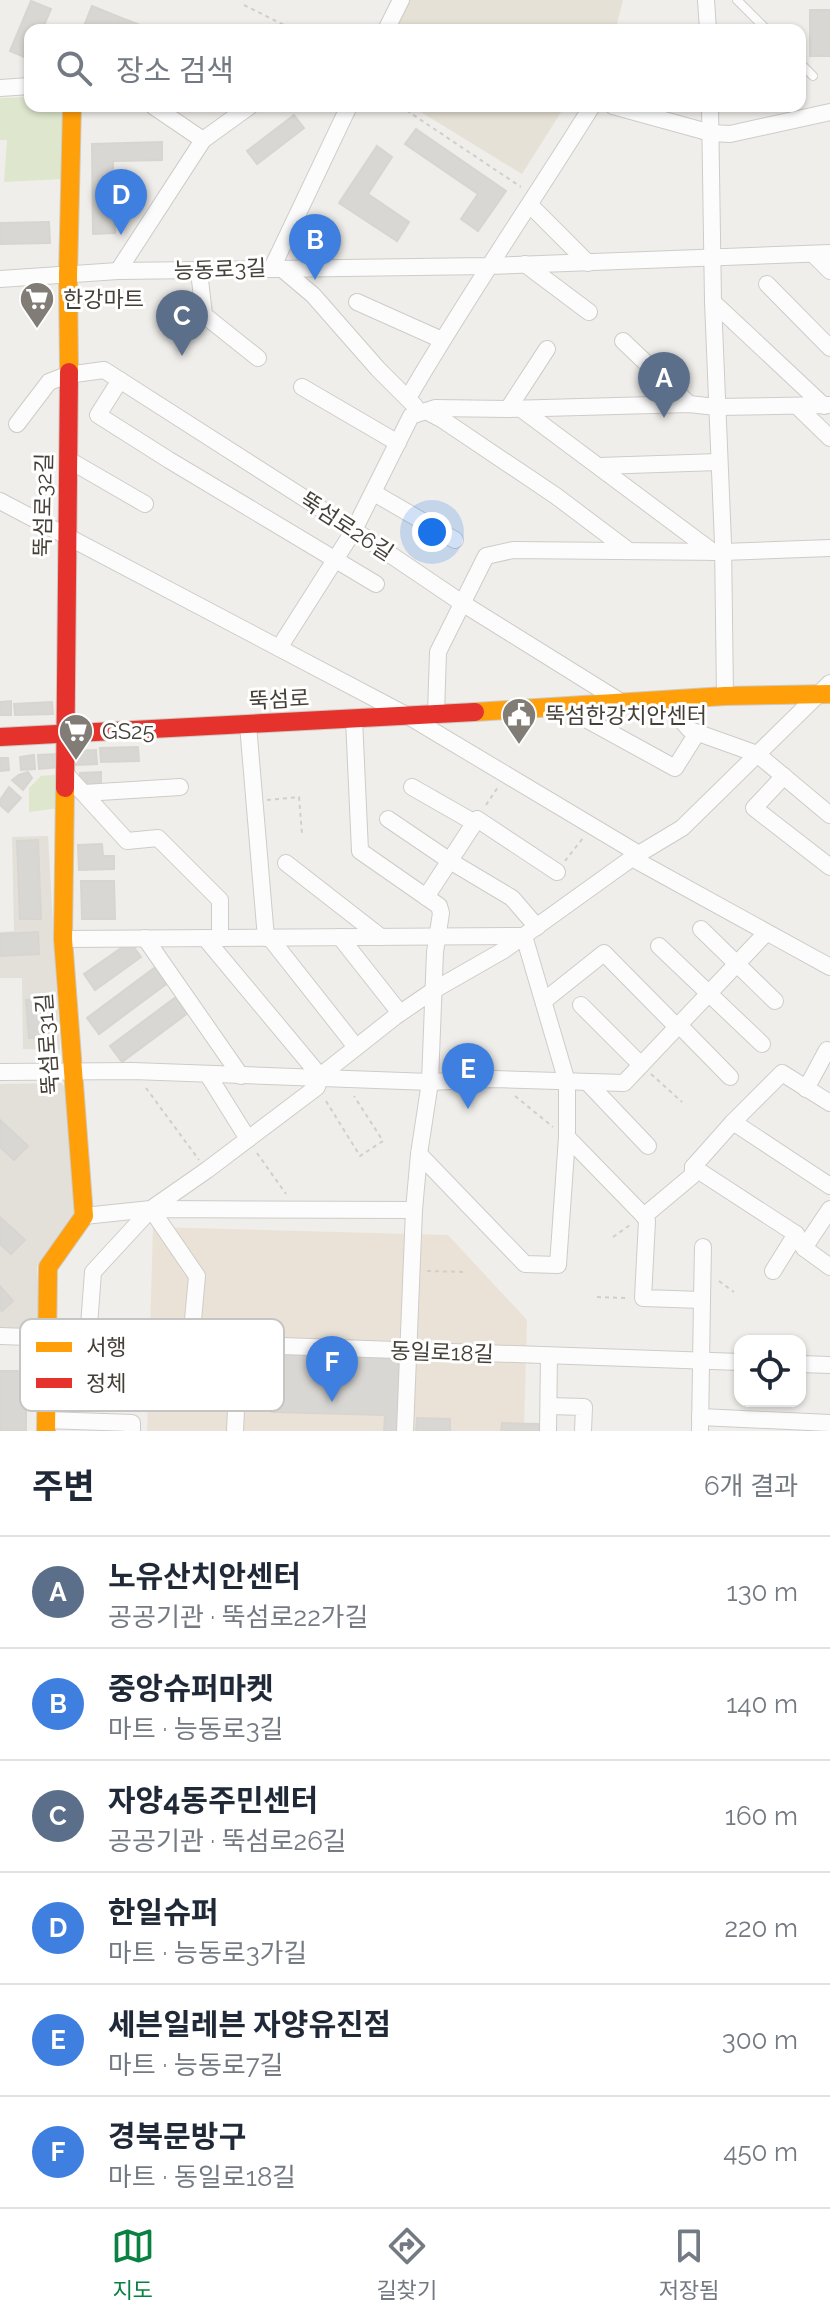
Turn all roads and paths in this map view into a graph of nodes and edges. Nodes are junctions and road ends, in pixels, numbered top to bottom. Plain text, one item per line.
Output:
1 (401, 0) edge
2 (706, 0) edge
3 (737, 0) edge
4 (244, 5) dead end
5 (282, 24) edge
6 (389, 24) edge
7 (708, 24) edge
8 (761, 24) edge
9 (806, 69) edge
10 (813, 76) dead end
11 (24, 86) edge
12 (0, 88) edge
13 (72, 112) edge
14 (162, 112) edge
15 (242, 112) edge
16 (346, 112) edge
17 (408, 112) edge
18 (588, 112) edge
19 (635, 112) edge
20 (710, 112) edge
21 (830, 112) edge
22 (711, 133) junction
23 (203, 140) junction
24 (528, 198) junction
25 (822, 253) edge
26 (714, 258) junction
27 (588, 263) junction
28 (525, 264) junction
29 (488, 266) junction
30 (277, 268) junction
31 (118, 271) junction
32 (199, 271) junction
33 (830, 271) edge
34 (68, 276) junction
35 (0, 279) edge
36 (767, 284) dead end
37 (357, 302) dead end
38 (713, 302) junction
39 (589, 312) dead end
40 (442, 340) junction
41 (623, 341) dead end
42 (830, 348) edge
43 (547, 349) dead end
44 (258, 358) dead end
45 (67, 375) junction
46 (120, 380) junction
47 (302, 387) dead end
48 (408, 398) junction
49 (689, 404) junction
50 (827, 405) edge
51 (797, 406) junction
52 (716, 407) junction
53 (514, 408) junction
54 (420, 413) junction
55 (17, 424) dead end
56 (830, 438) edge
57 (398, 443) junction
58 (69, 460) junction
59 (719, 462) junction
60 (599, 466) junction
61 (374, 493) junction
62 (0, 501) edge
63 (145, 504) dead end
64 (354, 530) junction
65 (66, 536) junction
66 (455, 540) dead end
67 (830, 548) edge
68 (629, 551) junction
69 (718, 552) junction
70 (336, 559) junction
71 (376, 584) dead end
72 (462, 603) junction
73 (279, 648) junction
74 (825, 690) edge
75 (725, 696) junction
76 (663, 700) junction
77 (621, 702) junction
78 (561, 706) junction
79 (436, 714) junction
80 (408, 716) junction
81 (354, 719) junction
82 (248, 725) junction
83 (697, 733) junction
84 (65, 735) junction
85 (0, 737) edge
86 (757, 754) junction
87 (65, 773) junction
88 (507, 775) junction
89 (784, 776) junction
90 (180, 787) dead end
91 (412, 787) dead end
92 (84, 793) junction
93 (254, 802) junction
94 (830, 815) edge
95 (388, 819) dead end
96 (476, 821) junction
97 (592, 826) junction
98 (302, 834) dead end
99 (636, 856) junction
100 (450, 861) junction
101 (286, 863) dead end
102 (830, 867) edge
103 (557, 872) joint
104 (426, 897) junction
105 (701, 929) dead end
106 (531, 931) junction
107 (766, 933) junction
108 (340, 937) junction
109 (381, 937) junction
110 (438, 937) junction
111 (145, 938) junction
112 (212, 938) junction
113 (268, 938) junction
114 (63, 939) junction
115 (659, 946) dead end
116 (737, 963) junction
117 (830, 967) edge
118 (434, 990) junction
119 (709, 993) junction
120 (545, 1000) junction
121 (775, 1001) dead end
122 (581, 1005) dead end
123 (400, 1013) junction
124 (678, 1026) junction
125 (762, 1044) dead end
126 (356, 1047) junction
127 (827, 1050) dead end
128 (641, 1065) junction
129 (74, 1070) junction
130 (133, 1071) junction
131 (0, 1072) edge
132 (208, 1075) junction
133 (241, 1076) junction
134 (730, 1077) dead end
135 (343, 1078) junction
136 (494, 1079) junction
137 (319, 1082) junction
138 (430, 1082) junction
139 (567, 1082) junction
140 (588, 1083) junction
141 (806, 1089) junction
142 (682, 1102) dead end
143 (830, 1103) edge
144 (733, 1122) junction
145 (567, 1137) junction
146 (248, 1139) junction
147 (648, 1146) dead end
148 (419, 1154) junction
149 (693, 1167) junction
150 (207, 1170) junction
151 (830, 1186) edge
152 (151, 1209) junction
153 (830, 1209) edge
154 (298, 1210) junction
155 (414, 1210) junction
156 (84, 1216) junction
157 (644, 1216) junction
158 (613, 1237) dead end
159 (800, 1241) junction
160 (703, 1247) dead end
161 (830, 1267) edge
162 (703, 1268) junction
163 (412, 1271) junction
164 (773, 1271) dead end
165 (466, 1272) dead end
166 (734, 1292) dead end
167 (597, 1297) dead end
168 (643, 1298) junction
169 (702, 1300) junction
170 (47, 1319) edge
171 (89, 1319) edge
172 (193, 1319) edge
173 (0, 1336) edge
174 (20, 1336) edge
175 (284, 1346) edge
176 (408, 1350) junction
177 (549, 1356) junction
178 (701, 1360) junction
179 (734, 1362) edge
180 (806, 1364) edge
181 (830, 1365) edge
182 (549, 1406) junction
183 (236, 1411) edge
184 (830, 1423) edge
185 (700, 1424) edge
186 (46, 1425) edge
187 (132, 1431) edge
188 (235, 1431) edge
189 (405, 1431) edge
190 (548, 1431) edge
191 (583, 1431) edge

1 - 6 street
2 - 7 street
3 - 8 lane
4 - 5 path
9 - 10 lane
11 - 12 street
13 - 34 street, 뚝섬로32길
14 - 23 street
15 - 23 street
16 - 30 street
17 - 24 path
18 - 24 street
19 - 22 street
20 - 22 street
21 - 22 street
22 - 26 street
23 - 31 street
24 - 27 street
24 - 29 street
25 - 26 street, 능동로3길
25 - 33 street
26 - 27 street, 능동로3길
26 - 38 street
27 - 28 street, 능동로3길
28 - 29 street, 능동로3길
28 - 39 street
29 - 30 street, 능동로3길
29 - 40 street
30 - 32 street, 능동로3길
30 - 48 street
31 - 32 street, 능동로3길
31 - 34 street, 능동로3길
32 - 44 street
34 - 35 street, 능동로3길
34 - 45 street, 뚝섬로32길
36 - 42 street
37 - 40 street
38 - 50 street
38 - 52 street
40 - 48 street
41 - 49 street
43 - 53 street
45 - 46 street, 뚝섬로26길
45 - 55 street
45 - 58 street, 뚝섬로32길
46 - 64 street, 뚝섬로26길
46 - 70 street
47 - 57 street
48 - 54 street
49 - 52 street
49 - 53 street
50 - 51 street
51 - 52 street
51 - 56 street
52 - 59 street
53 - 54 street
53 - 60 street
54 - 57 street
54 - 68 street
57 - 61 street
58 - 63 street
58 - 65 street, 뚝섬로32길
59 - 60 street
59 - 69 street
60 - 69 street
61 - 64 street
61 - 66 street
62 - 65 street
64 - 70 street
64 - 72 street, 뚝섬로26길
65 - 73 street
65 - 84 street, 뚝섬로32길
67 - 69 street
68 - 69 street
68 - 72 street
69 - 75 street
70 - 71 street
70 - 73 street
72 - 77 street, 뚝섬로26길
72 - 79 street
73 - 80 street
74 - 75 street, 뚝섬로
74 - 86 street
75 - 76 street, 뚝섬로
76 - 77 street, 뚝섬로
76 - 83 street
77 - 78 street, 뚝섬로
78 - 79 street, 뚝섬로
78 - 83 street
79 - 80 street, 뚝섬로
80 - 81 street, 뚝섬로
80 - 88 street
81 - 82 street, 뚝섬로
81 - 104 street
82 - 84 street, 뚝섬로
82 - 93 street
83 - 86 street
84 - 85 street, 뚝섬로
84 - 87 street, 뚝섬로31길
86 - 89 street
86 - 99 street
87 - 92 street
87 - 114 street, 뚝섬로31길
88 - 96 path
88 - 97 street
89 - 94 street
89 - 102 street
90 - 92 street
91 - 96 street
92 - 112 street
93 - 98 path
93 - 113 street
95 - 100 street
96 - 100 street
96 - 103 street
97 - 99 street
97 - 103 path
99 - 106 street
99 - 107 street
100 - 104 street
100 - 106 street
101 - 109 street
104 - 110 street
105 - 116 street
106 - 110 street
106 - 118 street
106 - 120 street
107 - 116 street
107 - 117 street
108 - 109 street
108 - 113 street
108 - 123 street
109 - 110 street
110 - 118 street
111 - 112 street
111 - 114 street
111 - 133 street
112 - 113 street
112 - 137 street
113 - 126 street
114 - 129 street, 뚝섬로31길
115 - 119 street
116 - 119 street
116 - 121 street
118 - 123 street
118 - 138 street
119 - 124 street
119 - 125 street
120 - 124 street
120 - 139 street
122 - 128 street
123 - 126 street
124 - 128 street
124 - 134 street
126 - 137 street
127 - 141 street
128 - 140 street
128 - 142 path
129 - 130 street
129 - 131 street
129 - 156 street, 뚝섬로31길
130 - 132 street
130 - 150 path
132 - 133 street
132 - 146 street
133 - 137 street
135 - 137 street
135 - 137 path
135 - 138 street
136 - 138 street
136 - 139 street
136 - 145 path
137 - 146 street
138 - 148 street
139 - 140 street
139 - 145 street
140 - 147 street
141 - 143 street
141 - 144 street
144 - 149 street
144 - 151 street
145 - 148 street
145 - 157 street
146 - 150 street
146 - 154 path
148 - 155 street
149 - 157 street
149 - 159 street
150 - 152 street
152 - 154 street
152 - 156 street
152 - 171 street
152 - 172 street
153 - 159 street
154 - 155 street
155 - 163 street
156 - 170 street
157 - 158 path
157 - 168 street
159 - 161 street
159 - 164 street
160 - 162 street
162 - 166 path
162 - 169 street
163 - 165 path
163 - 176 street
167 - 168 path
168 - 169 street
169 - 178 street
173 - 174 street, 동일로18길
175 - 176 street, 동일로18길
176 - 177 street, 동일로18길
176 - 189 street
177 - 178 street, 동일로18길
177 - 182 street
178 - 179 street, 동일로18길
178 - 185 street
180 - 181 street
182 - 190 street
182 - 191 street
183 - 188 street
184 - 185 street
186 - 187 street

